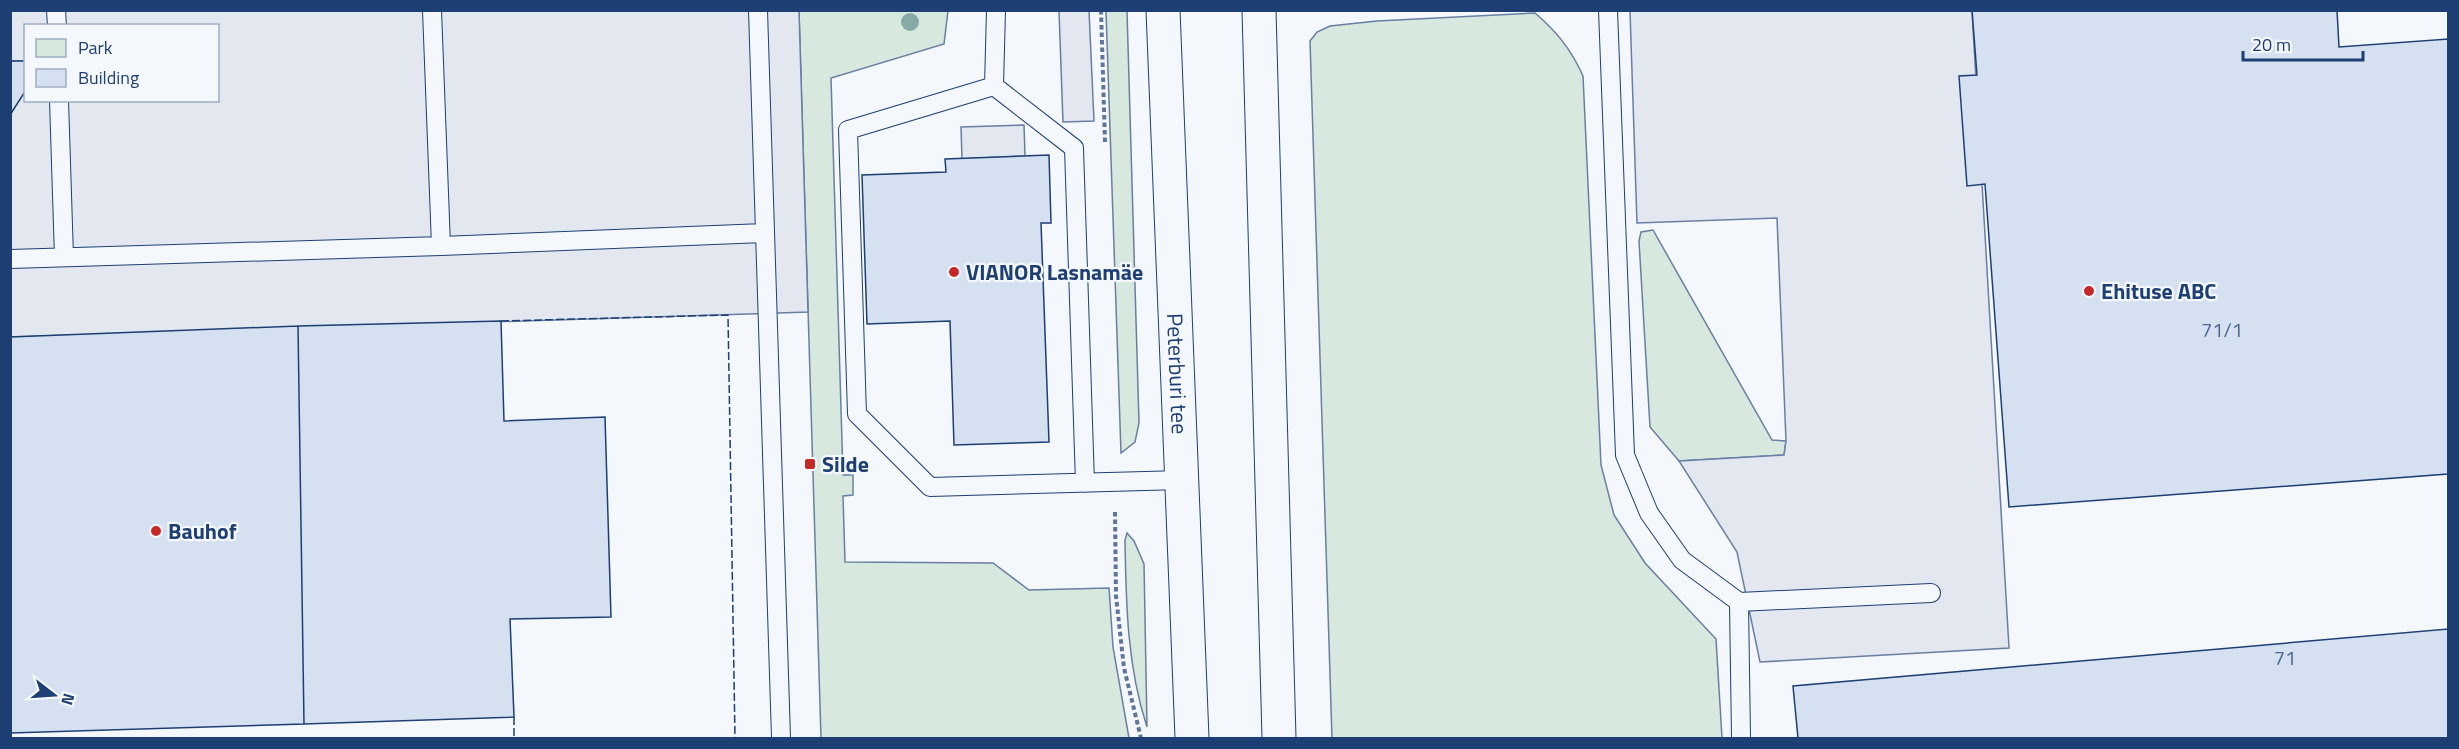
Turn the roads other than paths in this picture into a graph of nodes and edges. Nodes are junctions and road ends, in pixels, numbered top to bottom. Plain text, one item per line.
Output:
1 (432, 10) edge
2 (758, 10) edge
3 (996, 10) edge
4 (1162, 10) edge
5 (1259, 10) edge
6 (1608, 10) edge
7 (994, 86) junction
8 (59, 102) edge
9 (764, 233) junction
10 (441, 246) junction
11 (64, 257) junction
12 (10, 259) edge
13 (1182, 480) junction
14 (1085, 483) junction
15 (1931, 593) dead end
16 (1738, 602) junction
17 (782, 738) edge
18 (1192, 738) edge
19 (1279, 738) edge
20 (1741, 738) edge

1 - 10 lane
2 - 9 lane
3 - 7 lane
4 - 13 highway, Peterburi tee
5 - 19 highway
6 - 16 lane
7 - 14 lane
7 - 14 lane
8 - 11 lane
9 - 10 lane
9 - 17 lane
10 - 11 lane
11 - 12 lane
13 - 14 lane
13 - 18 highway, Peterburi tee
15 - 16 lane
16 - 20 lane

